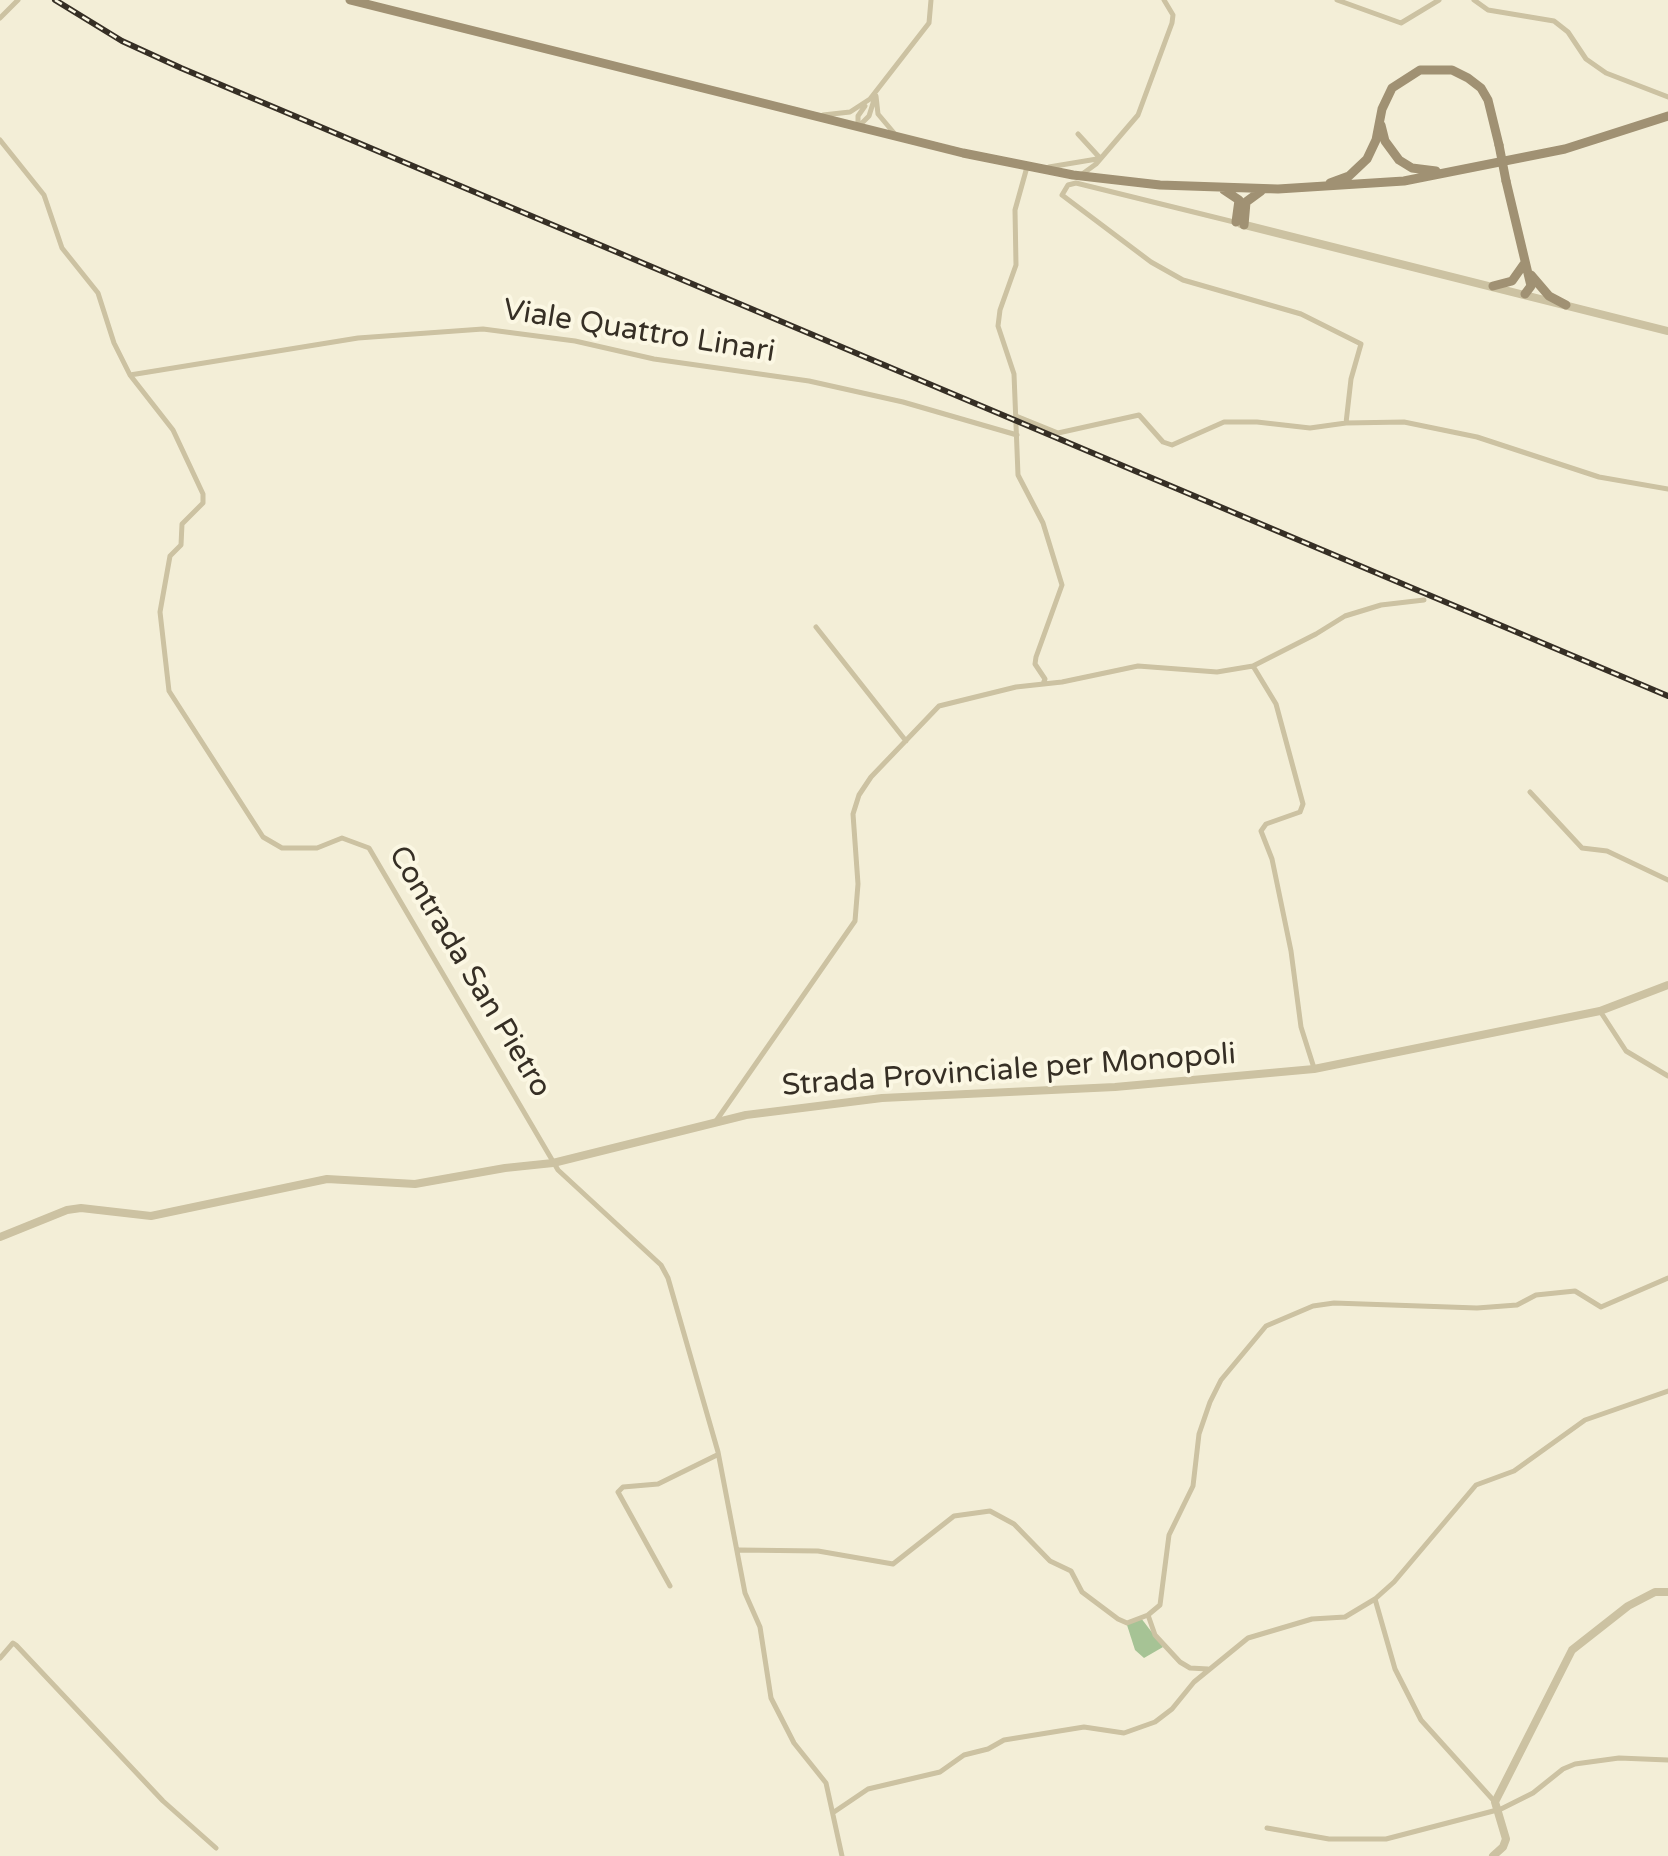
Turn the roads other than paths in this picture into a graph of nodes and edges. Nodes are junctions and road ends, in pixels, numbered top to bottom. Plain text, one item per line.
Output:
1 (18, 0) edge
2 (350, 0) edge
3 (931, 0) edge
4 (1164, 0) edge
5 (1337, 0) edge
6 (1440, 0) edge
7 (1474, 0) edge
8 (0, 18) edge
9 (876, 95) junction
10 (1668, 97) edge
11 (866, 104) junction
12 (815, 115) junction
13 (1668, 116) edge
14 (1380, 122) junction
15 (858, 126) junction
16 (1078, 134) dead end
17 (900, 137) junction
18 (0, 140) edge
19 (1100, 158) junction
20 (1080, 164) junction
21 (1032, 168) junction
22 (1456, 172) junction
23 (1078, 176) junction
24 (1114, 180) junction
25 (1315, 188) junction
26 (1222, 189) junction
27 (1269, 189) junction
28 (1240, 224) junction
29 (1524, 263) junction
30 (1493, 286) junction
31 (1524, 294) junction
32 (1566, 305) junction
33 (1668, 331) edge
34 (130, 375) junction
35 (1016, 416) junction
36 (1346, 424) junction
37 (1017, 435) junction
38 (1668, 490) edge
39 (1424, 600) dead end
40 (816, 627) dead end
41 (1253, 666) junction
42 (1042, 684) junction
43 (906, 741) junction
44 (1530, 792) dead end
45 (1668, 880) edge
46 (1668, 984) edge
47 (1600, 1011) junction
48 (1314, 1069) junction
49 (1668, 1076) edge
50 (716, 1120) junction
51 (553, 1163) junction
52 (0, 1237) edge
53 (1668, 1278) edge
54 (1668, 1391) edge
55 (718, 1455) junction
56 (739, 1550) junction
57 (670, 1586) dead end
58 (1668, 1592) edge
59 (1375, 1599) junction
60 (1148, 1615) junction
61 (0, 1658) edge
62 (1209, 1670) junction
63 (1668, 1760) edge
64 (1496, 1806) junction
65 (834, 1812) junction
66 (1267, 1828) dead end
67 (216, 1848) dead end
68 (842, 1856) edge
69 (1493, 1856) edge

1 - 8 street
2 - 12 main road
3 - 9 street
4 - 19 street
5 - 6 street
7 - 10 street
9 - 11 street
9 - 15 street
9 - 17 street
11 - 12 street
11 - 15 street
12 - 15 main road
13 - 22 main road
14 - 22 main road
14 - 25 main road
14 - 29 main road, bridge
15 - 17 main road
16 - 19 street
17 - 21 main road
18 - 34 street, Contrada San Pietro
19 - 20 street
19 - 23 street
19 - 24 street
20 - 21 street
20 - 23 street
21 - 23 main road
21 - 35 street
22 - 25 main road
23 - 24 main road
24 - 26 main road
25 - 27 main road
26 - 27 main road
26 - 28 main road
27 - 28 main road
28 - 30 street
28 - 36 street
29 - 30 main road
29 - 31 main road
29 - 32 main road
30 - 31 street
31 - 32 street
32 - 33 street
34 - 37 street, Viale Quattro Linari
34 - 51 street, Contrada San Pietro
35 - 36 street
35 - 37 street
36 - 38 street
37 - 42 street
39 - 41 street
40 - 43 street
41 - 42 street
41 - 48 street
42 - 43 street
43 - 50 street
44 - 45 street
46 - 47 street, Strada Provinciale per Monopoli
47 - 48 street, Strada Provinciale per Monopoli
47 - 49 street
48 - 50 street, Strada Provinciale per Monopoli
50 - 51 street, Strada Provinciale per Monopoli
51 - 52 street, Strada Provinciale per Monopoli
51 - 55 street, Contrada San Pietro
53 - 60 street
54 - 59 street
55 - 56 street, Contrada San Pietro
55 - 57 street
56 - 60 street
56 - 65 street, Contrada San Pietro
58 - 64 street
59 - 62 street
59 - 64 street
60 - 62 street
61 - 67 street
62 - 65 street
63 - 64 street
64 - 66 street
64 - 69 street
65 - 68 street, Contrada San Pietro

